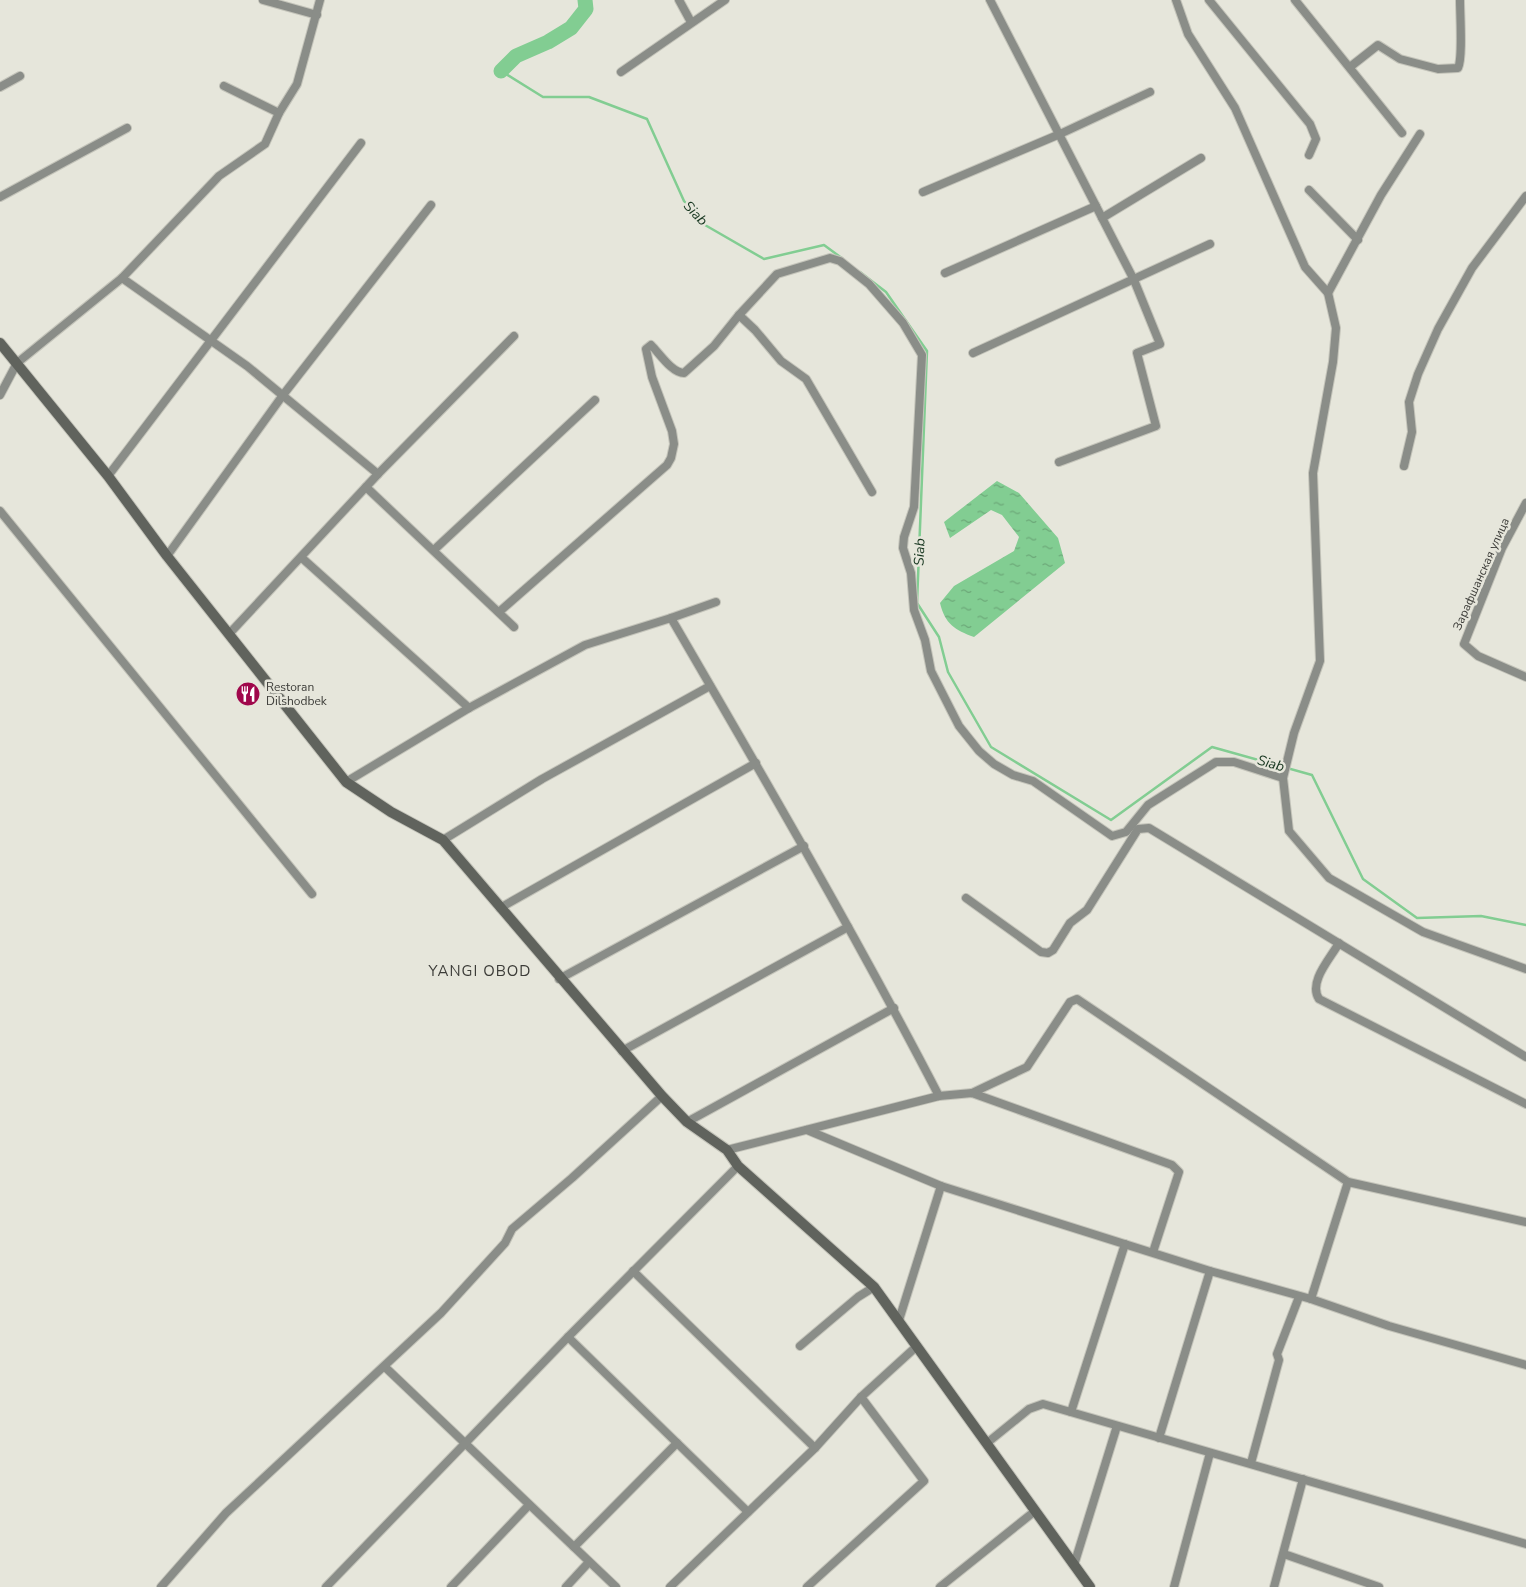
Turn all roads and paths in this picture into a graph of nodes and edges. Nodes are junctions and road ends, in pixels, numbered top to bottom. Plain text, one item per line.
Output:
1 (263, 0) edge
2 (320, 0) edge
3 (679, 0) edge
4 (726, 0) edge
5 (990, 0) edge
6 (1176, 0) edge
7 (1209, 0) edge
8 (1296, 0) edge
9 (1460, 0) edge
10 (317, 15) junction
11 (691, 22) junction
12 (1350, 67) junction
13 (622, 72) dead end
14 (20, 76) dead end
15 (224, 86) dead end
16 (0, 87) edge
17 (1150, 92) dead end
18 (279, 113) junction
19 (127, 128) dead end
20 (1402, 133) dead end
21 (1060, 134) junction
22 (1420, 134) dead end
23 (361, 143) dead end
24 (1309, 155) dead end
25 (1201, 158) dead end
26 (1309, 190) dead end
27 (923, 192) dead end
28 (1526, 196) edge
29 (0, 198) edge
30 (431, 205) dead end
31 (1096, 206) junction
32 (1102, 218) junction
33 (1358, 240) junction
34 (1210, 244) dead end
35 (945, 273) dead end
36 (122, 278) junction
37 (1134, 280) junction
38 (1328, 293) junction
39 (739, 315) junction
40 (514, 336) dead end
41 (211, 341) junction
42 (0, 343) edge
43 (973, 353) dead end
44 (16, 363) junction
45 (0, 395) edge
46 (283, 395) junction
47 (595, 400) dead end
48 (1059, 462) dead end
49 (1404, 466) dead end
50 (378, 474) junction
51 (108, 476) junction
52 (366, 487) junction
53 (872, 492) dead end
54 (1526, 503) edge
55 (0, 511) edge
56 (435, 550) junction
57 (167, 556) junction
58 (302, 558) junction
59 (716, 602) dead end
60 (499, 612) junction
61 (671, 618) junction
62 (514, 627) dead end
63 (229, 634) junction
64 (1526, 677) edge
65 (710, 686) junction
66 (469, 708) junction
67 (756, 763) junction
68 (1282, 778) junction
69 (346, 782) junction
70 (1122, 835) junction
71 (443, 840) junction
72 (1130, 841) junction
73 (804, 846) junction
74 (312, 894) dead end
75 (966, 898) dead end
76 (500, 908) junction
77 (848, 927) junction
78 (1339, 943) junction
79 (1526, 968) edge
80 (560, 979) junction
81 (894, 1008) junction
82 (622, 1051) junction
83 (1526, 1057) edge
84 (972, 1093) junction
85 (662, 1096) junction
86 (939, 1096) junction
87 (1526, 1104) edge
88 (688, 1122) junction
89 (807, 1130) junction
90 (727, 1150) junction
91 (738, 1166) junction
92 (1348, 1182) junction
93 (941, 1186) junction
94 (1526, 1222) edge
95 (1125, 1244) junction
96 (1153, 1252) junction
97 (633, 1271) junction
98 (1210, 1271) junction
99 (874, 1287) junction
100 (1299, 1297) junction
101 (1311, 1300) junction
102 (899, 1320) junction
103 (568, 1337) junction
104 (800, 1346) dead end
105 (917, 1346) junction
106 (1526, 1365) edge
107 (385, 1367) junction
108 (860, 1396) junction
109 (1071, 1412) junction
110 (1117, 1426) junction
111 (1159, 1438) junction
112 (677, 1443) junction
113 (987, 1443) junction
114 (464, 1444) junction
115 (815, 1448) junction
116 (1210, 1453) junction
117 (1251, 1463) junction
118 (1303, 1479) junction
119 (529, 1505) junction
120 (1036, 1511) junction
121 (748, 1512) junction
122 (1526, 1544) edge
123 (574, 1547) junction
124 (1284, 1554) junction
125 (589, 1562) junction
126 (1074, 1565) junction
127 (161, 1587) edge
128 (326, 1587) edge
129 (451, 1587) edge
130 (566, 1587) edge
131 (616, 1587) edge
132 (670, 1587) edge
133 (807, 1587) edge
134 (940, 1587) edge
135 (1090, 1587) edge
136 (1174, 1587) edge
137 (1274, 1587) edge
138 (1379, 1587) edge

1 - 10 street
2 - 10 street
3 - 11 street
4 - 11 street
5 - 21 street
6 - 38 street
7 - 24 street
8 - 12 street
9 - 12 street
10 - 18 street
11 - 13 street
12 - 20 street
14 - 16 street
15 - 18 street
17 - 21 street
18 - 36 street
19 - 29 street
21 - 27 street
21 - 31 street
22 - 33 street
23 - 41 street
25 - 32 street
26 - 33 street
28 - 49 street
30 - 46 street
31 - 32 street
31 - 35 street
32 - 37 street
33 - 38 street
34 - 37 street
36 - 41 street
36 - 44 street
37 - 43 street
37 - 48 street
38 - 68 street
39 - 53 street
39 - 60 street
39 - 70 street
40 - 50 street
41 - 46 street
41 - 51 street
42 - 44 street
44 - 45 street
44 - 51 street
46 - 50 street
46 - 57 street
47 - 56 street
50 - 52 street
51 - 57 street
52 - 56 street
52 - 58 street
54 - 64 street, Зарафшанская улица
55 - 74 street
56 - 60 street
57 - 63 street
58 - 63 street
58 - 66 street
59 - 61 street
60 - 62 street
61 - 65 street
61 - 66 street
63 - 69 street
65 - 67 street
65 - 71 street
66 - 69 street
67 - 73 street
67 - 76 street
68 - 70 street
68 - 79 street
69 - 71 street
70 - 72 street
71 - 76 street
72 - 75 street
72 - 78 street
73 - 77 street
73 - 80 street
76 - 80 street
77 - 81 street
77 - 82 street
78 - 83 street
78 - 87 street
80 - 82 street
81 - 86 street
81 - 88 street
82 - 85 street
84 - 86 street
84 - 92 street
84 - 96 street
85 - 88 street
85 - 107 street
86 - 89 street
88 - 90 street
89 - 90 street
89 - 93 street
90 - 91 street
91 - 97 street
91 - 99 street
92 - 94 street
92 - 101 street
93 - 95 street
93 - 102 street
95 - 96 street
95 - 109 street
96 - 98 street
97 - 103 street
97 - 115 street
98 - 100 street
98 - 111 street
99 - 102 street
99 - 104 street
100 - 101 street
100 - 117 street
101 - 106 street
102 - 105 street
103 - 112 street
103 - 114 street
105 - 108 street
105 - 113 street
107 - 114 street
107 - 127 street
108 - 115 street
108 - 133 street
109 - 110 street
109 - 113 street
110 - 111 street
110 - 126 street
111 - 116 street
112 - 121 street
112 - 123 street
113 - 120 street
114 - 119 street
114 - 128 street
115 - 121 street
116 - 117 street
116 - 136 street
117 - 118 street
118 - 122 street
118 - 124 street
119 - 123 street
119 - 129 street
120 - 126 street
120 - 134 street
121 - 132 street
123 - 125 street
124 - 137 street
124 - 138 street
125 - 130 street
125 - 131 street
126 - 135 street

